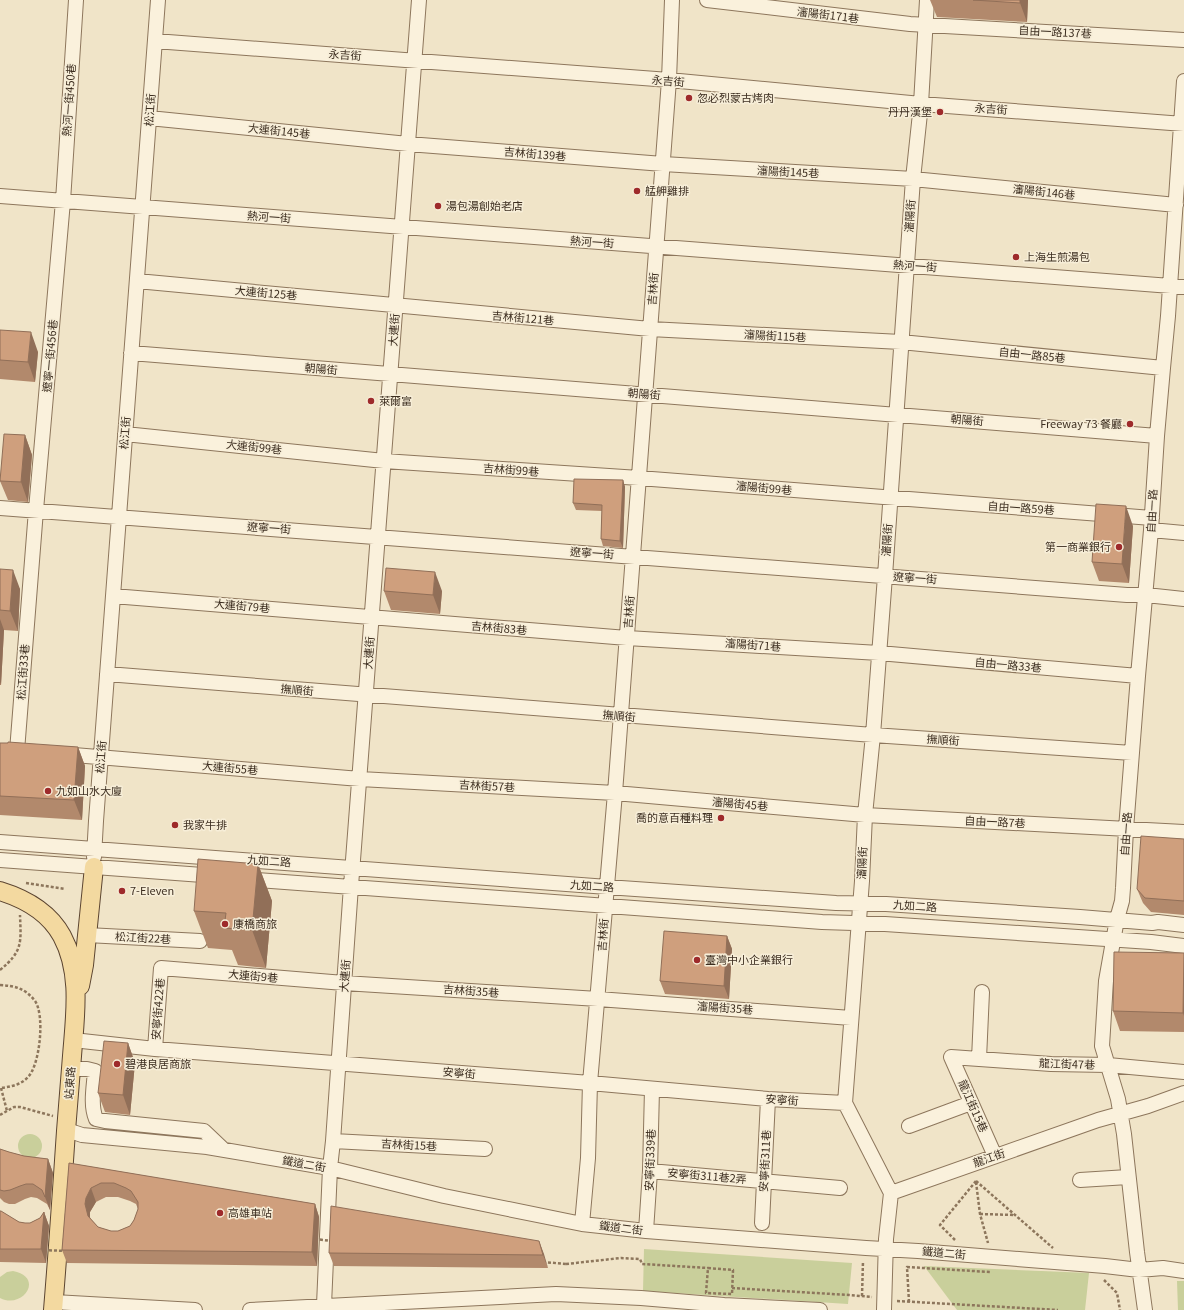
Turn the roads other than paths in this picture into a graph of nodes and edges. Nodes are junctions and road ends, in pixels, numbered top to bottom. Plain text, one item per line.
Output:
1 (76, 0) edge
2 (158, 0) edge
3 (419, 0) edge
4 (672, 0) edge
5 (707, 0) edge
6 (927, 0) edge
7 (926, 25) junction
8 (1184, 40) edge
9 (155, 41) junction
10 (414, 61) junction
11 (669, 80) junction
12 (1184, 81) edge
13 (921, 104) junction
14 (149, 118) junction
15 (1182, 124) edge
16 (408, 144) junction
17 (663, 164) junction
18 (913, 179) junction
19 (0, 196) edge
20 (63, 201) junction
21 (1176, 204) junction
22 (142, 207) junction
23 (402, 227) junction
24 (656, 247) junction
25 (906, 266) junction
26 (137, 281) junction
27 (1177, 287) edge
28 (395, 306) junction
29 (650, 329) junction
30 (901, 342) junction
31 (131, 354) junction
32 (1163, 368) junction
33 (390, 374) junction
34 (645, 394) junction
35 (895, 414) junction
36 (125, 434) junction
37 (1157, 436) junction
38 (384, 461) junction
39 (639, 478) junction
40 (890, 498) junction
41 (0, 508) edge
42 (36, 510) junction
43 (119, 516) junction
44 (1151, 524) junction
45 (1184, 533) edge
46 (378, 537) junction
47 (633, 556) junction
48 (885, 576) junction
49 (1146, 595) junction
50 (113, 596) junction
51 (1184, 599) edge
52 (372, 617) junction
53 (627, 638) junction
54 (879, 653) junction
55 (107, 674) junction
56 (1138, 676) junction
57 (366, 695) junction
58 (621, 716) junction
59 (873, 735) junction
60 (1132, 753) junction
61 (101, 757) junction
62 (360, 779) junction
63 (615, 794) junction
64 (865, 815) junction
65 (1126, 829) junction
66 (1184, 832) edge
67 (0, 842) edge
68 (95, 848) junction
69 (0, 860) edge
70 (94, 867) junction
71 (352, 868) junction
72 (351, 886) junction
73 (606, 887) junction
74 (0, 891) edge
75 (860, 904) junction
76 (605, 906) junction
77 (1117, 920) junction
78 (858, 923) junction
79 (1184, 926) edge
80 (87, 935) junction
81 (1113, 940) junction
82 (200, 941) edge
83 (1184, 946) edge
84 (161, 968) joint
85 (344, 983) junction
86 (982, 992) dead end
87 (598, 999) junction
88 (76, 1007) junction
89 (851, 1018) junction
90 (73, 1040) junction
91 (155, 1050) junction
92 (951, 1057) joint
93 (979, 1059) junction
94 (338, 1064) junction
95 (1108, 1065) junction
96 (72, 1069) junction
97 (1184, 1072) edge
98 (590, 1083) junction
99 (652, 1089) junction
100 (1184, 1093) edge
101 (768, 1099) junction
102 (845, 1103) junction
103 (971, 1103) junction
104 (1120, 1114) junction
105 (909, 1126) dead end
106 (66, 1130) junction
107 (333, 1141) junction
108 (485, 1149) dead end
109 (224, 1150) junction
110 (995, 1156) junction
111 (330, 1168) junction
112 (650, 1170) junction
113 (1128, 1177) junction
114 (1080, 1180) dead end
115 (763, 1181) junction
116 (840, 1188) dead end
117 (891, 1193) junction
118 (582, 1224) junction
119 (762, 1224) dead end
120 (646, 1231) junction
121 (886, 1250) junction
122 (1139, 1270) junction
123 (1184, 1270) edge
124 (324, 1305) junction
125 (439, 1305) edge
126 (54, 1306) edge
127 (747, 1308) edge
128 (194, 1310) edge
129 (250, 1310) edge
130 (820, 1310) edge
131 (884, 1310) edge
132 (1145, 1310) edge

1 - 20 street, 熱河一街450巷
2 - 9 street, 松江街
3 - 10 street, 大連街
4 - 11 street, 吉林街
5 - 7 street, 瀋陽街171巷
6 - 7 street, 瀋陽街
7 - 8 street, 自由一路137巷
7 - 13 street, 瀋陽街
9 - 10 street, 永吉街
9 - 14 street, 松江街
10 - 11 street, 永吉街
10 - 16 street, 大連街
11 - 13 street, 永吉街
11 - 17 street, 吉林街
12 - 15 street, 自由一路
13 - 15 street, 永吉街
13 - 18 street, 瀋陽街
14 - 16 street, 大連街145巷
14 - 22 street, 松江街
15 - 21 street, 自由一路
16 - 17 street, 吉林街139巷
16 - 23 street, 大連街
17 - 18 street, 瀋陽街145巷
17 - 24 street, 吉林街
18 - 21 street, 瀋陽街146巷
18 - 25 street, 瀋陽街
19 - 20 street, 熱河一街
20 - 22 street, 熱河一街
20 - 42 street, 遼寧一街456巷
21 - 27 street, 自由一路
22 - 23 street, 熱河一街
22 - 26 street, 松江街
23 - 24 street, 熱河一街
23 - 28 street, 大連街
24 - 25 street, 熱河一街
24 - 29 street, 吉林街
25 - 27 street, 熱河一街
25 - 30 street, 瀋陽街
26 - 28 street, 大連街125巷
26 - 31 street, 松江街
27 - 32 street, 自由一路
28 - 29 street, 吉林街121巷
28 - 33 street, 大連街
29 - 30 street, 瀋陽街115巷
29 - 34 street, 吉林街
30 - 32 street, 自由一路85巷
30 - 35 street, 瀋陽街
31 - 33 street, 朝陽街
31 - 36 street, 松江街
32 - 37 street, 自由一路
33 - 34 street, 朝陽街
33 - 38 street, 大連街
34 - 35 street, 朝陽街
34 - 39 street, 吉林街
35 - 37 street, 朝陽街
35 - 40 street, 瀋陽街
36 - 38 street, 大連街99巷
36 - 43 street, 松江街
37 - 44 street, 自由一路
38 - 39 street, 吉林街99巷
38 - 46 street, 大連街
39 - 40 street, 瀋陽街99巷
39 - 47 street, 吉林街
40 - 44 street, 自由一路59巷
40 - 48 street, 瀋陽街
41 - 42 street, 遼寧一街
42 - 43 street, 遼寧一街
42 - 61 street, 松江街33巷
43 - 46 street, 遼寧一街
43 - 50 street, 松江街
44 - 45 street, 自由一路59巷
44 - 49 street, 自由一路
46 - 47 street, 遼寧一街
46 - 52 street, 大連街
47 - 48 street, 遼寧一街
47 - 53 street, 吉林街
48 - 49 street, 遼寧一街
48 - 54 street, 瀋陽街
49 - 51 street, 遼寧一街
49 - 56 street, 自由一路
50 - 52 street, 大連街79巷
50 - 55 street, 松江街
52 - 53 street, 吉林街83巷
52 - 57 street, 大連街
53 - 54 street, 瀋陽街71巷
53 - 58 street, 吉林街
54 - 56 street, 自由一路33巷
54 - 59 street, 瀋陽街
55 - 57 street, 撫順街
55 - 61 street, 松江街
56 - 60 street, 自由一路
57 - 58 street, 撫順街
57 - 62 street, 大連街
58 - 59 street, 撫順街
58 - 63 street, 吉林街
59 - 60 street, 撫順街
59 - 64 street, 瀋陽街
60 - 65 street, 自由一路
61 - 62 street, 大連街55巷
61 - 68 street, 松江街
62 - 63 street, 吉林街57巷
62 - 71 street, 大連街
63 - 64 street, 瀋陽街45巷
63 - 73 street, 吉林街
64 - 65 street, 自由一路7巷
64 - 75 street, 瀋陽街
65 - 66 street, 自由一路7巷
65 - 77 street, 自由一路
67 - 68 street, 九如二路
68 - 70 street, 松江街
68 - 71 street, 九如二路
69 - 70 street, 九如二路
70 - 72 street, 九如二路
70 - 80 main road
71 - 72 street, 大連街
71 - 73 street, 九如二路
72 - 76 street, 九如二路
72 - 85 street, 大連街
73 - 75 street, 九如二路
73 - 76 street, 吉林街
74 - 88 main road, 站東路
75 - 77 street, 九如二路
75 - 78 street, 瀋陽街
76 - 78 street, 九如二路
76 - 87 street, 吉林街
77 - 79 street, 九如二路
77 - 81 street, 自由一路
78 - 81 street, 九如二路
78 - 89 street, 瀋陽街
80 - 82 street, 松江街22巷
80 - 88 main road
81 - 83 street, 九如二路
81 - 95 street, 自由一路
84 - 85 street, 大連街9巷
84 - 91 street, 安寧街422巷
85 - 87 street, 吉林街35巷
85 - 94 street, 大連街
86 - 93 street
87 - 89 street, 瀋陽街35巷
87 - 98 street, 吉林街
88 - 90 main road, 站東路
89 - 102 street, 瀋陽街
90 - 91 street, 安寧街
90 - 96 main road, 站東路
91 - 94 street, 安寧街
92 - 93 street, 龍江街47巷
92 - 103 street, 龍江街15巷
93 - 95 street, 龍江街47巷
94 - 98 street, 安寧街
94 - 107 street, 大連街
95 - 97 street, 龍江街47巷
95 - 104 street, 自由一路
96 - 106 main road, 站東路
96 - 109 street
98 - 99 street, 安寧街
98 - 118 street, 吉林街
99 - 101 street, 安寧街
99 - 112 street, 安寧街339巷
100 - 104 street, 龍江街
101 - 102 street, 安寧街
101 - 115 street, 安寧街311巷
102 - 117 street
103 - 105 street
103 - 110 street, 龍江街15巷
104 - 110 street, 龍江街
104 - 113 street, 自由一路
106 - 109 street, 鐵道二街
106 - 126 main road, 站東路
107 - 108 street, 吉林街15巷
107 - 111 street, 大連街
109 - 111 street, 鐵道二街
110 - 117 street, 龍江街
111 - 118 street, 鐵道二街
111 - 124 street, 大連街
112 - 115 street, 安寧街311巷2弄
112 - 120 street, 安寧街339巷
113 - 114 street
113 - 122 street, 自由一路
115 - 116 street, 安寧街311巷2弄
115 - 119 street, 安寧街311巷
117 - 121 street
118 - 120 street, 鐵道二街
120 - 121 street, 鐵道二街
121 - 122 street, 鐵道二街
121 - 131 street
122 - 123 street, 鐵道二街
122 - 132 street, 自由一路
124 - 125 street
124 - 129 street
125 - 127 street
126 - 128 street
127 - 130 street

